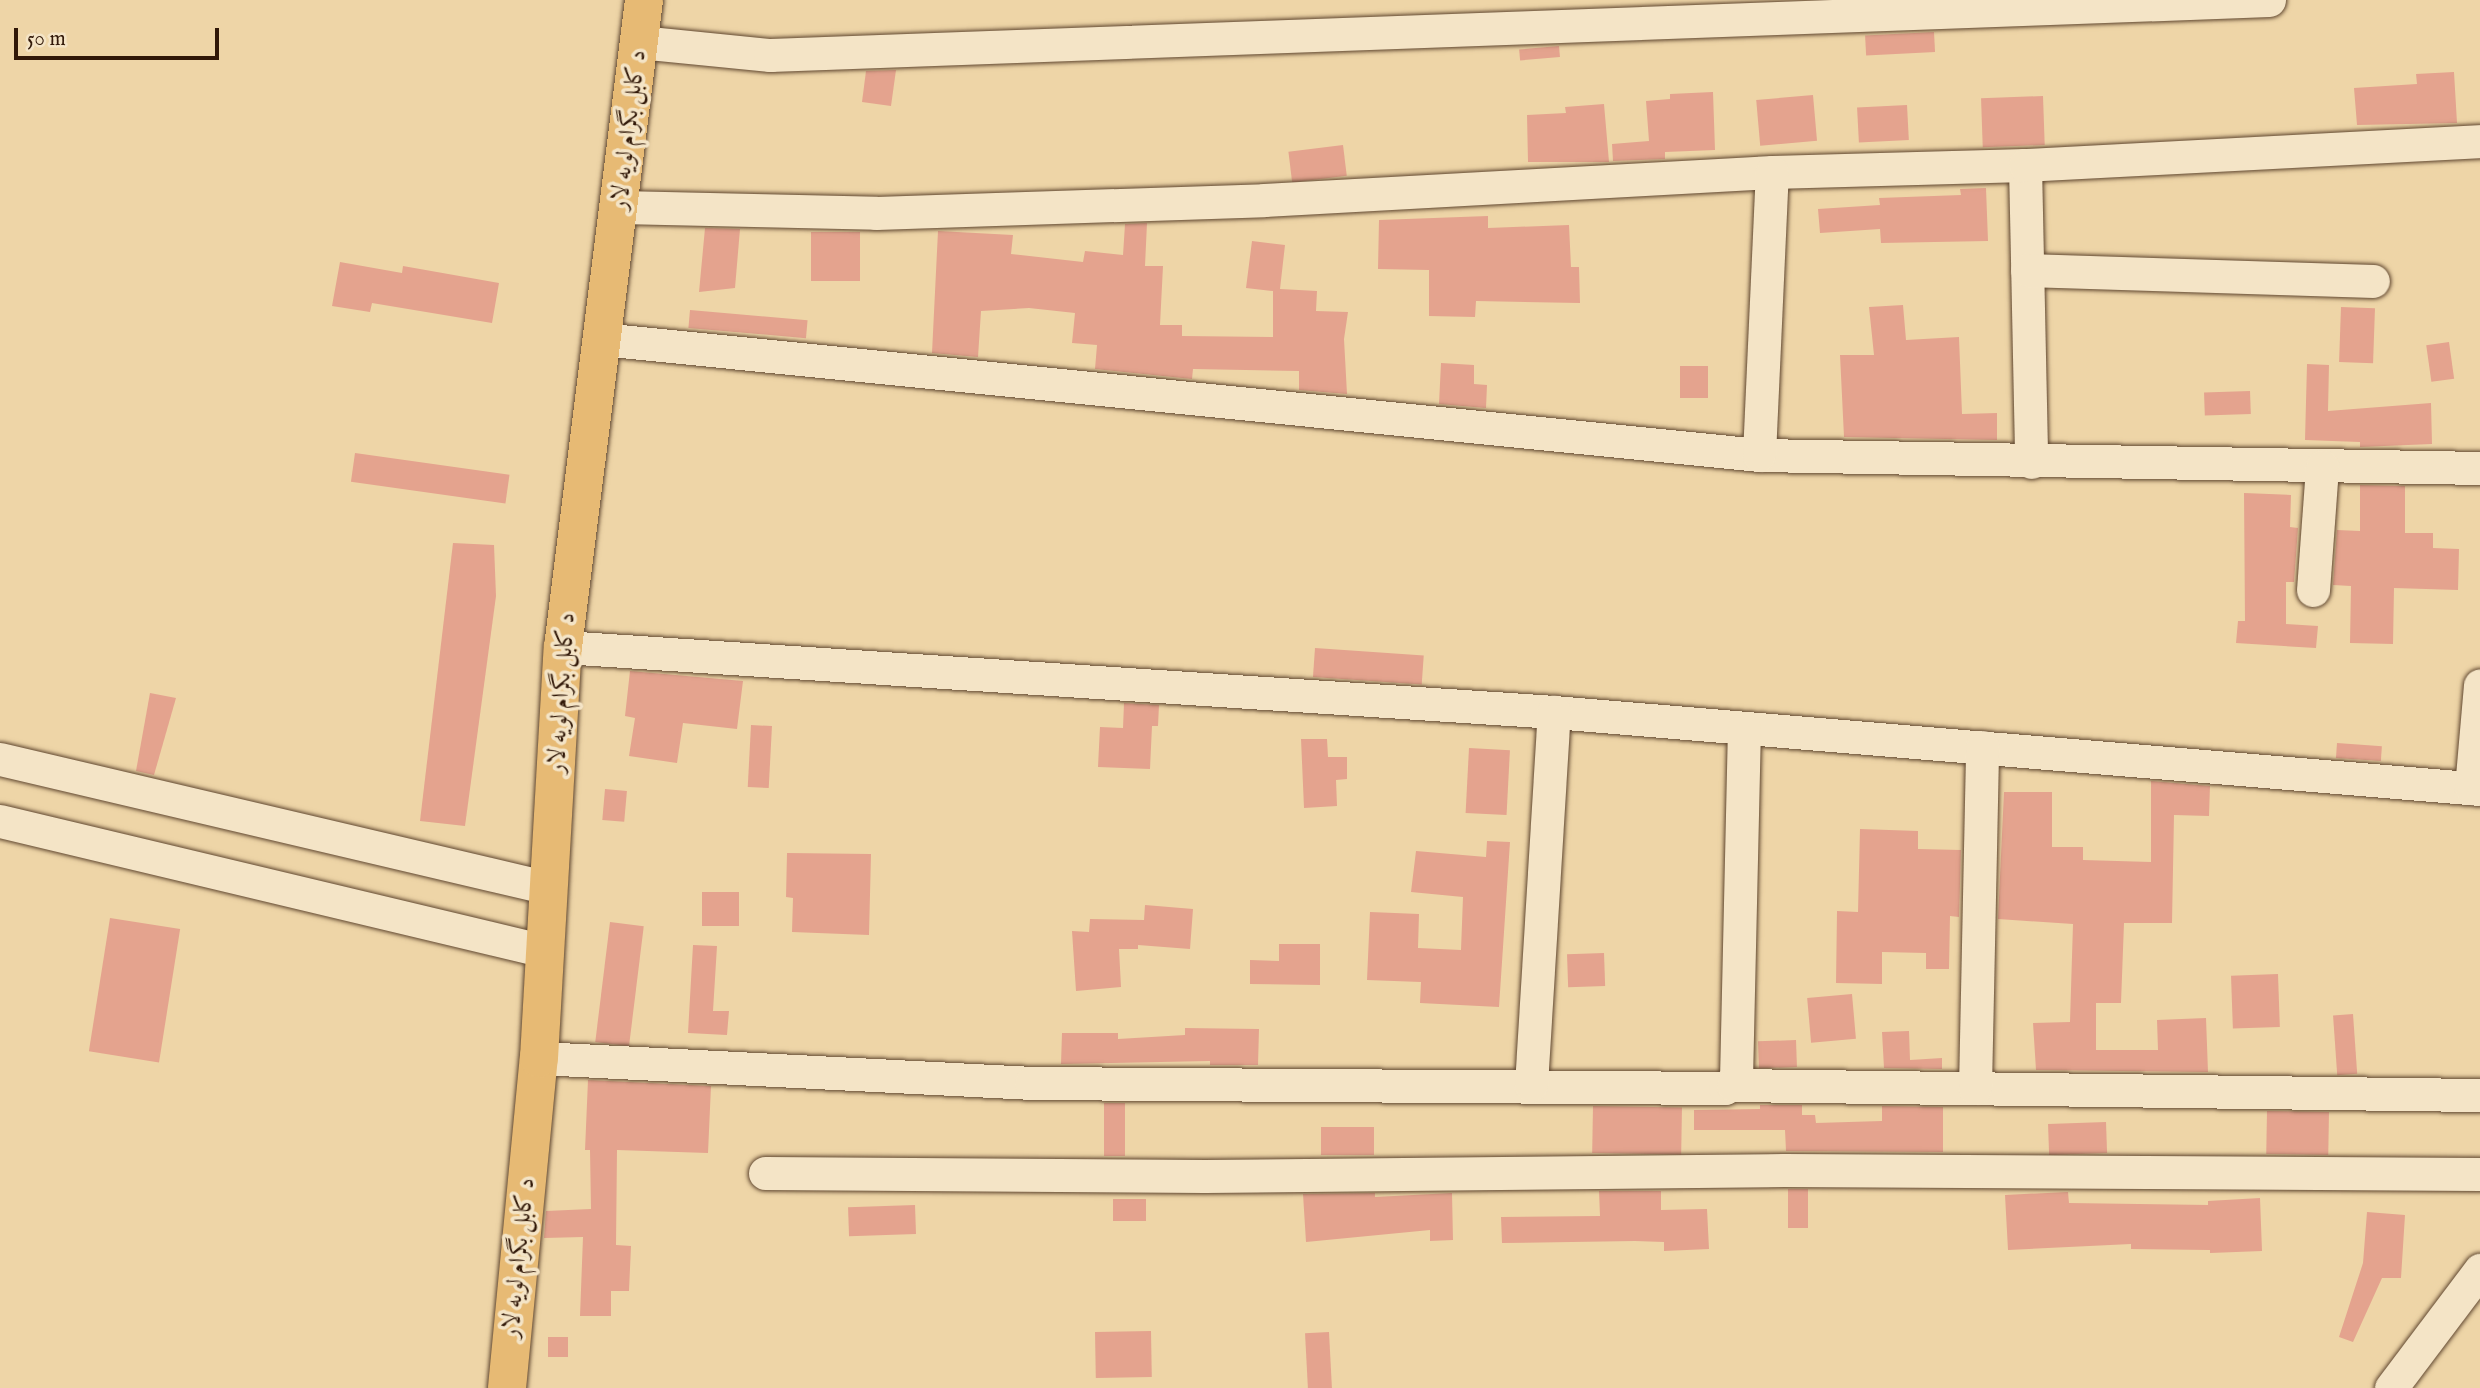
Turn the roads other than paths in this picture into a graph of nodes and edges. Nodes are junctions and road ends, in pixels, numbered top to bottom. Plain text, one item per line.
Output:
1 (644, 0) edge
2 (2269, 0) edge
3 (639, 42) junction
4 (2480, 141) edge
5 (2025, 165) junction
6 (1772, 172) junction
7 (620, 207) junction
8 (2027, 270) junction
9 (2374, 281) dead end
10 (601, 339) junction
11 (1759, 455) junction
12 (2031, 462) junction
13 (2322, 466) junction
14 (2480, 468) edge
15 (2313, 590) dead end
16 (563, 647) junction
17 (2480, 685) edge
18 (1555, 712) junction
19 (1744, 727) junction
20 (1982, 747) junction
21 (0, 759) edge
22 (2476, 788) edge
23 (0, 821) edge
24 (549, 888) junction
25 (545, 951) junction
26 (539, 1058) junction
27 (1531, 1085) junction
28 (1733, 1085) junction
29 (1975, 1088) junction
30 (2480, 1094) edge
31 (765, 1173) dead end
32 (2480, 1174) edge
33 (2480, 1270) edge
34 (507, 1388) edge
35 (2390, 1388) edge

1 - 3 highway, د کابل بگرام لویه لار
2 - 3 street
3 - 7 highway, د کابل بگرام لویه لار
4 - 5 street
5 - 6 street
5 - 8 street
6 - 7 street
6 - 11 street
7 - 10 highway, د کابل بگرام لویه لار
8 - 9 street
8 - 12 street
10 - 11 street
10 - 16 highway, د کابل بگرام لویه لار
11 - 12 street
12 - 13 street
13 - 14 street
13 - 15 street
16 - 18 street
16 - 24 highway, د کابل بگرام لویه لار
17 - 22 street
18 - 19 street
18 - 27 street
19 - 20 street
19 - 28 street
20 - 22 street
20 - 29 street
21 - 24 street
23 - 25 street
24 - 25 highway, د کابل بگرام لویه لار
25 - 26 highway, د کابل بگرام لویه لار
26 - 27 street
26 - 34 highway, د کابل بگرام لویه لار
27 - 28 street
28 - 29 street
29 - 30 street
31 - 32 street
33 - 35 street

